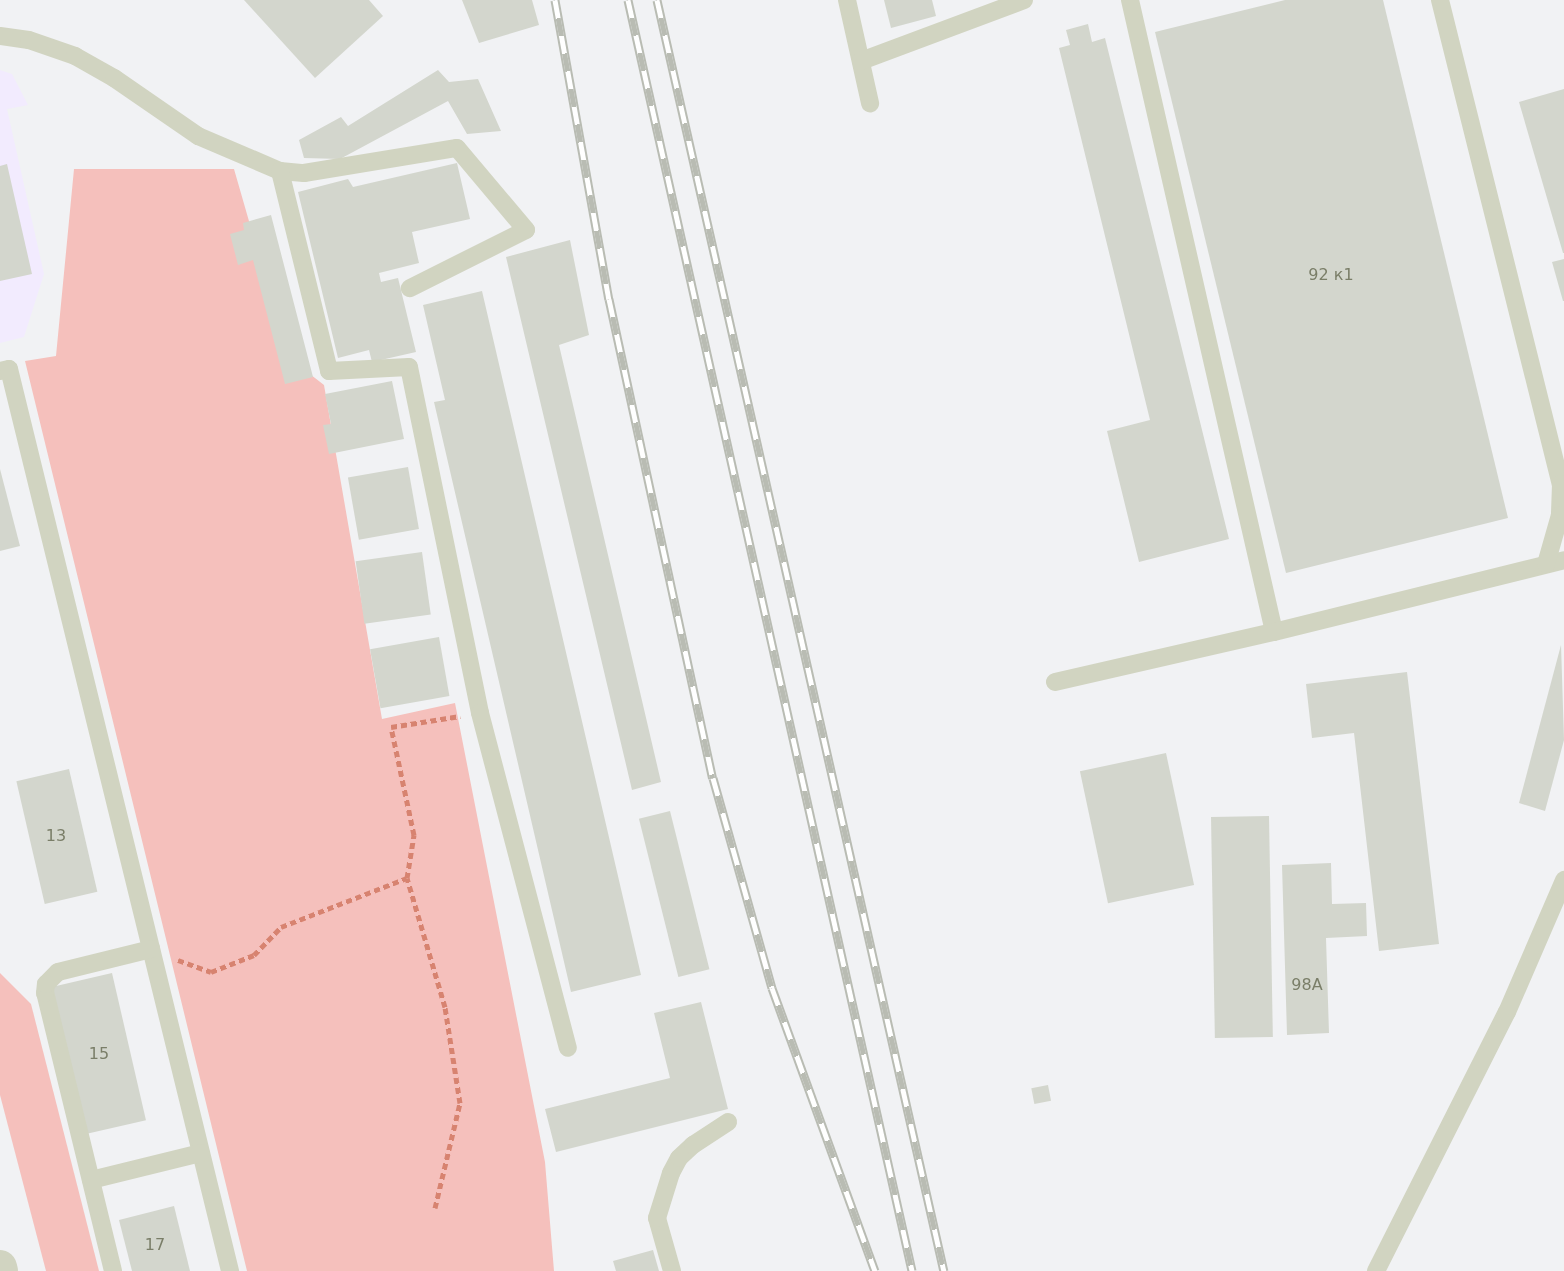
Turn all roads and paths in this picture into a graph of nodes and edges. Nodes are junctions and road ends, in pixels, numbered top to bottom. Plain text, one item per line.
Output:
1 (847, 0) edge
2 (1024, 0) edge
3 (1130, 0) edge
4 (1440, 0) edge
5 (0, 36) edge
6 (861, 61) junction
7 (870, 103) dead end
8 (280, 171) junction
9 (410, 288) dead end
10 (0, 371) edge
11 (1555, 562) edge
12 (1274, 632) junction
13 (1055, 682) dead end
14 (480, 713) junction
15 (407, 878) junction
16 (1564, 880) edge
17 (151, 949) junction
18 (568, 1048) dead end
19 (728, 1122) dead end
20 (201, 1153) junction
21 (91, 1180) junction
22 (435, 1208) dead end
23 (113, 1271) edge
24 (230, 1271) edge
25 (672, 1271) edge
26 (1376, 1271) edge

1 - 6 lane
2 - 6 lane
3 - 12 lane
4 - 11 lane
5 - 8 lane
6 - 7 lane
8 - 9 lane
8 - 14 lane
10 - 17 lane
11 - 12 lane
12 - 13 lane
14 - 15 path
14 - 18 lane
15 - 17 path
15 - 22 path
16 - 26 lane
17 - 20 lane
17 - 21 lane
19 - 25 lane
20 - 21 lane
20 - 24 lane
21 - 23 lane

